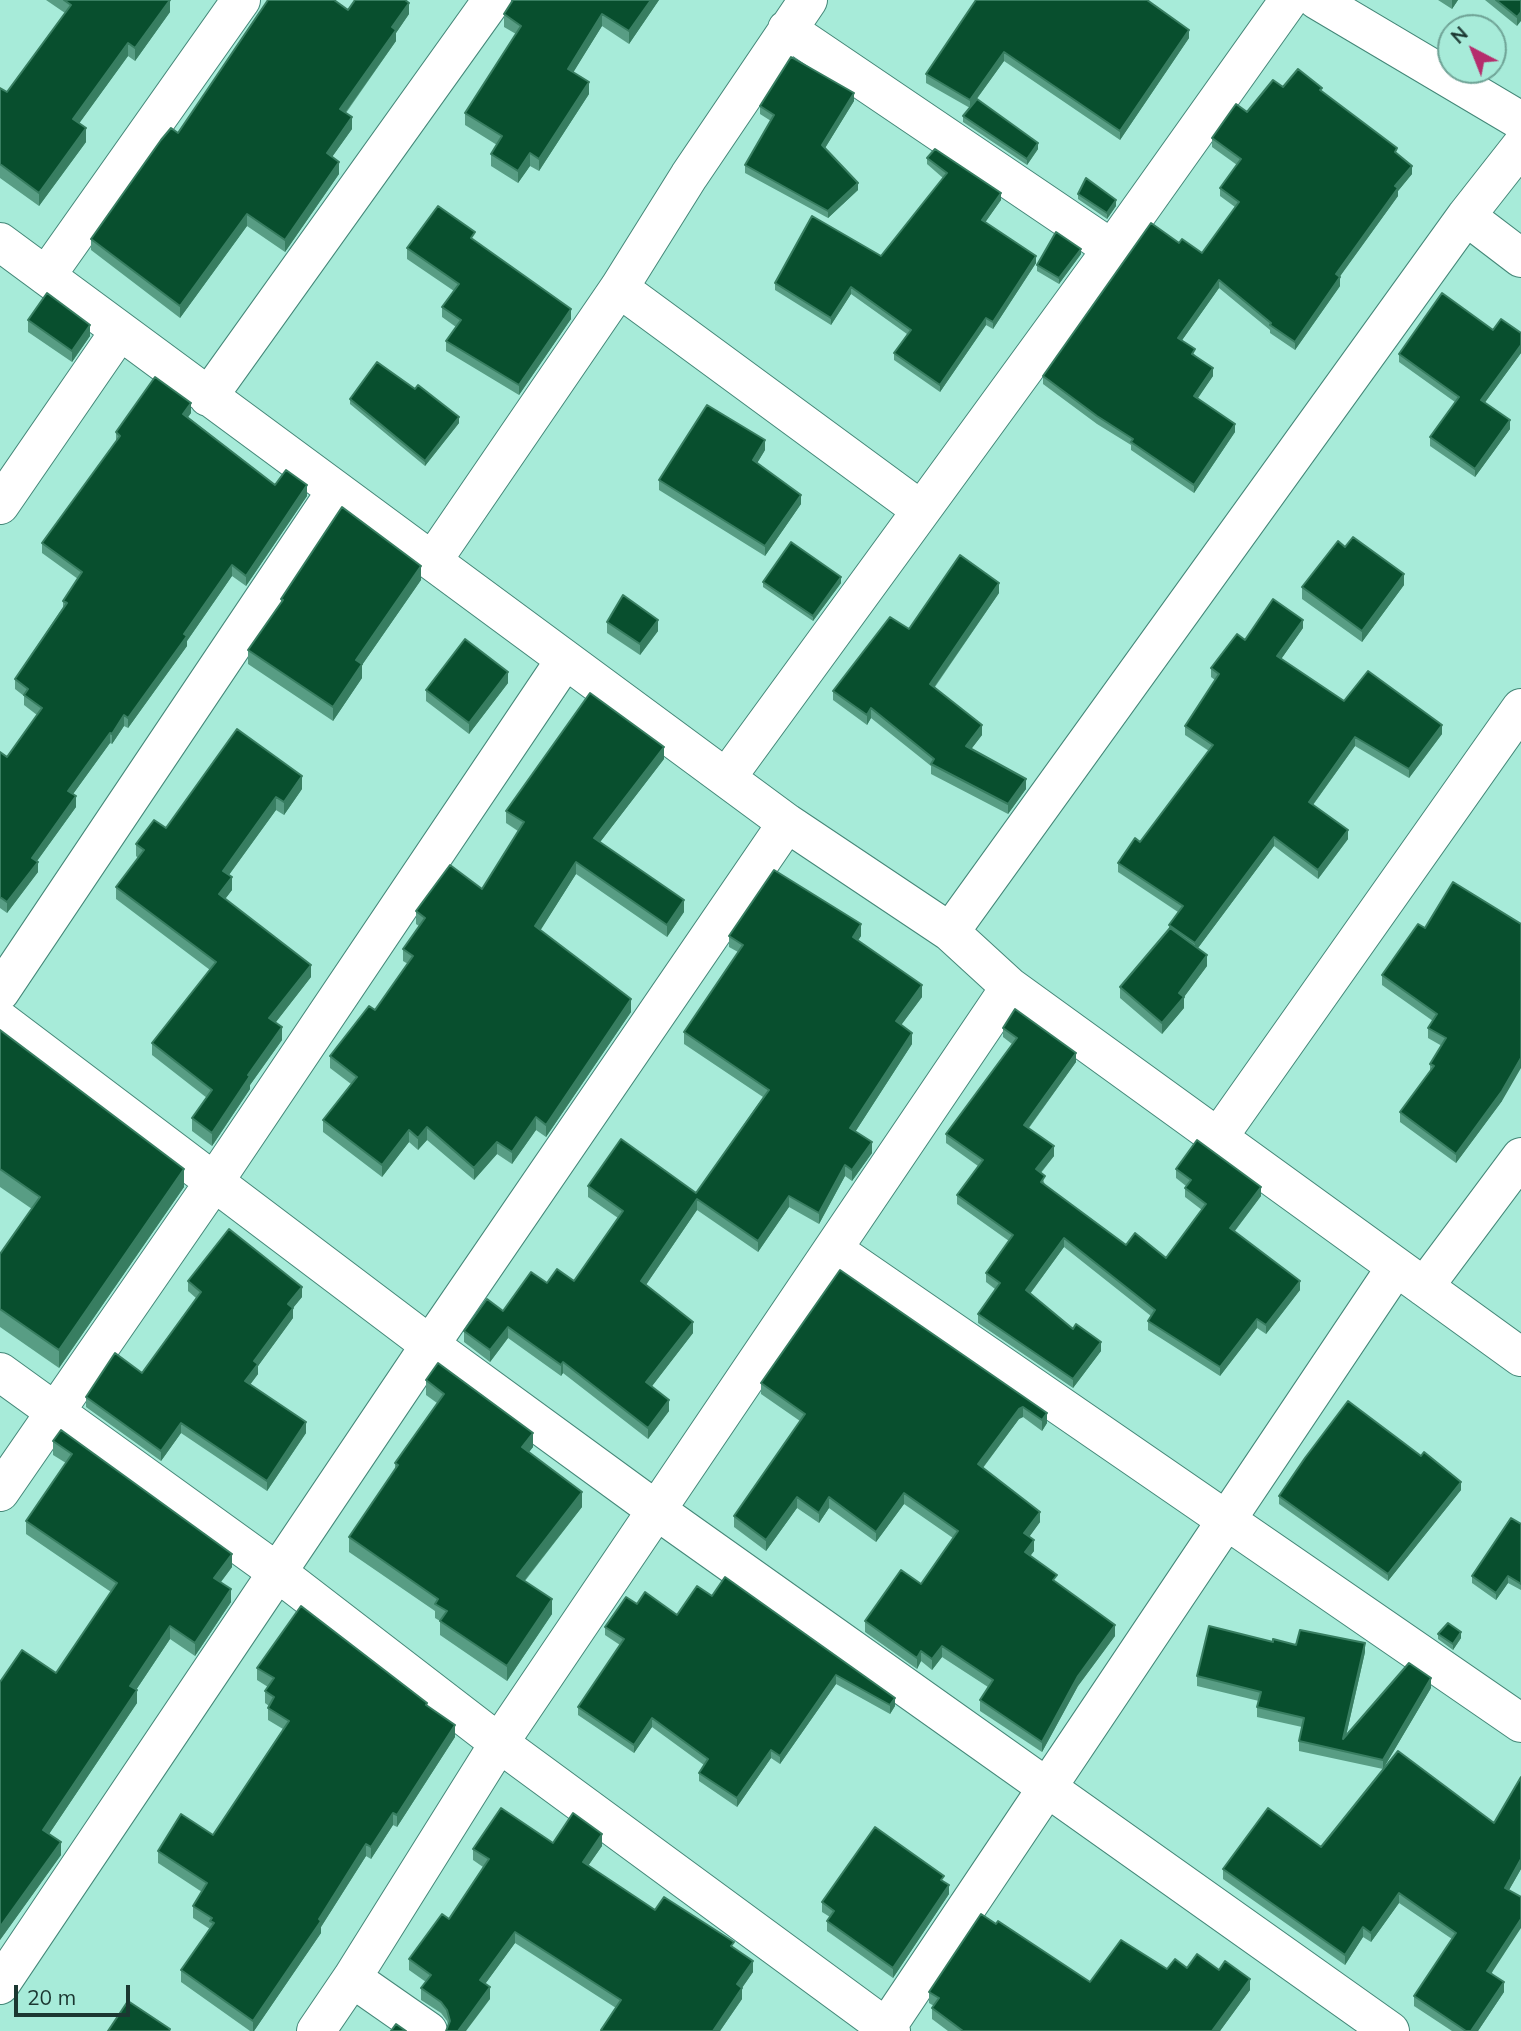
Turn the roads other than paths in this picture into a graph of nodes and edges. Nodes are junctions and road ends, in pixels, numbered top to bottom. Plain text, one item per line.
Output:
1 (241, 0) edge
2 (492, 0) edge
3 (1289, 0) edge
4 (1317, 0) edge
5 (798, 15) edge
6 (1521, 121) edge
7 (1521, 146) edge
8 (1466, 216) junction
9 (0, 242) edge
10 (1112, 249) junction
11 (1521, 258) edge
12 (46, 276) junction
13 (619, 288) junction
14 (119, 332) junction
15 (208, 397) junction
16 (336, 491) junction
17 (0, 505) edge
18 (921, 510) junction
19 (433, 560) junction
20 (565, 660) junction
21 (1521, 708) edge
22 (727, 778) junction
23 (787, 823) junction
24 (950, 932) junction
25 (1010, 987) junction
26 (0, 992) edge
27 (0, 1020) edge
28 (1217, 1139) junction
29 (1521, 1157) edge
30 (214, 1182) junction
31 (834, 1250) junction
32 (1410, 1277) junction
33 (430, 1345) junction
34 (1521, 1357) edge
35 (0, 1372) edge
36 (56, 1410) junction
37 (0, 1492) edge
38 (656, 1510) junction
39 (1226, 1519) junction
40 (277, 1572) junction
41 (1521, 1723) edge
42 (499, 1742) junction
43 (1047, 1789) junction
44 (352, 1978) junction
45 (0, 1985) edge
46 (887, 2030) edge
47 (316, 2031) edge
48 (428, 2031) edge
49 (1390, 2031) edge

1 - 12 street
2 - 15 street
3 - 10 street
4 - 6 street
5 - 10 street
5 - 13 street
7 - 8 street
8 - 11 street
8 - 24 street
9 - 12 street
10 - 18 street
12 - 14 street
13 - 18 street
13 - 19 street
14 - 15 street
14 - 17 street
15 - 16 street
16 - 19 street
16 - 26 street
18 - 22 street
19 - 20 street
20 - 22 street
20 - 30 street
21 - 28 street
22 - 23 street
23 - 24 street
23 - 33 street
24 - 25 street
25 - 28 street
25 - 31 street
27 - 30 street
28 - 32 street
29 - 32 street
30 - 33 street
30 - 36 street
31 - 38 street
31 - 39 street
32 - 34 street
32 - 39 street
33 - 38 street
33 - 40 street
35 - 36 street
36 - 37 street
36 - 40 street
38 - 42 street
38 - 43 street
39 - 41 street
39 - 43 street
40 - 42 street
40 - 45 street
42 - 44 street
42 - 46 street
43 - 46 street
43 - 49 street
44 - 47 street
44 - 48 street

